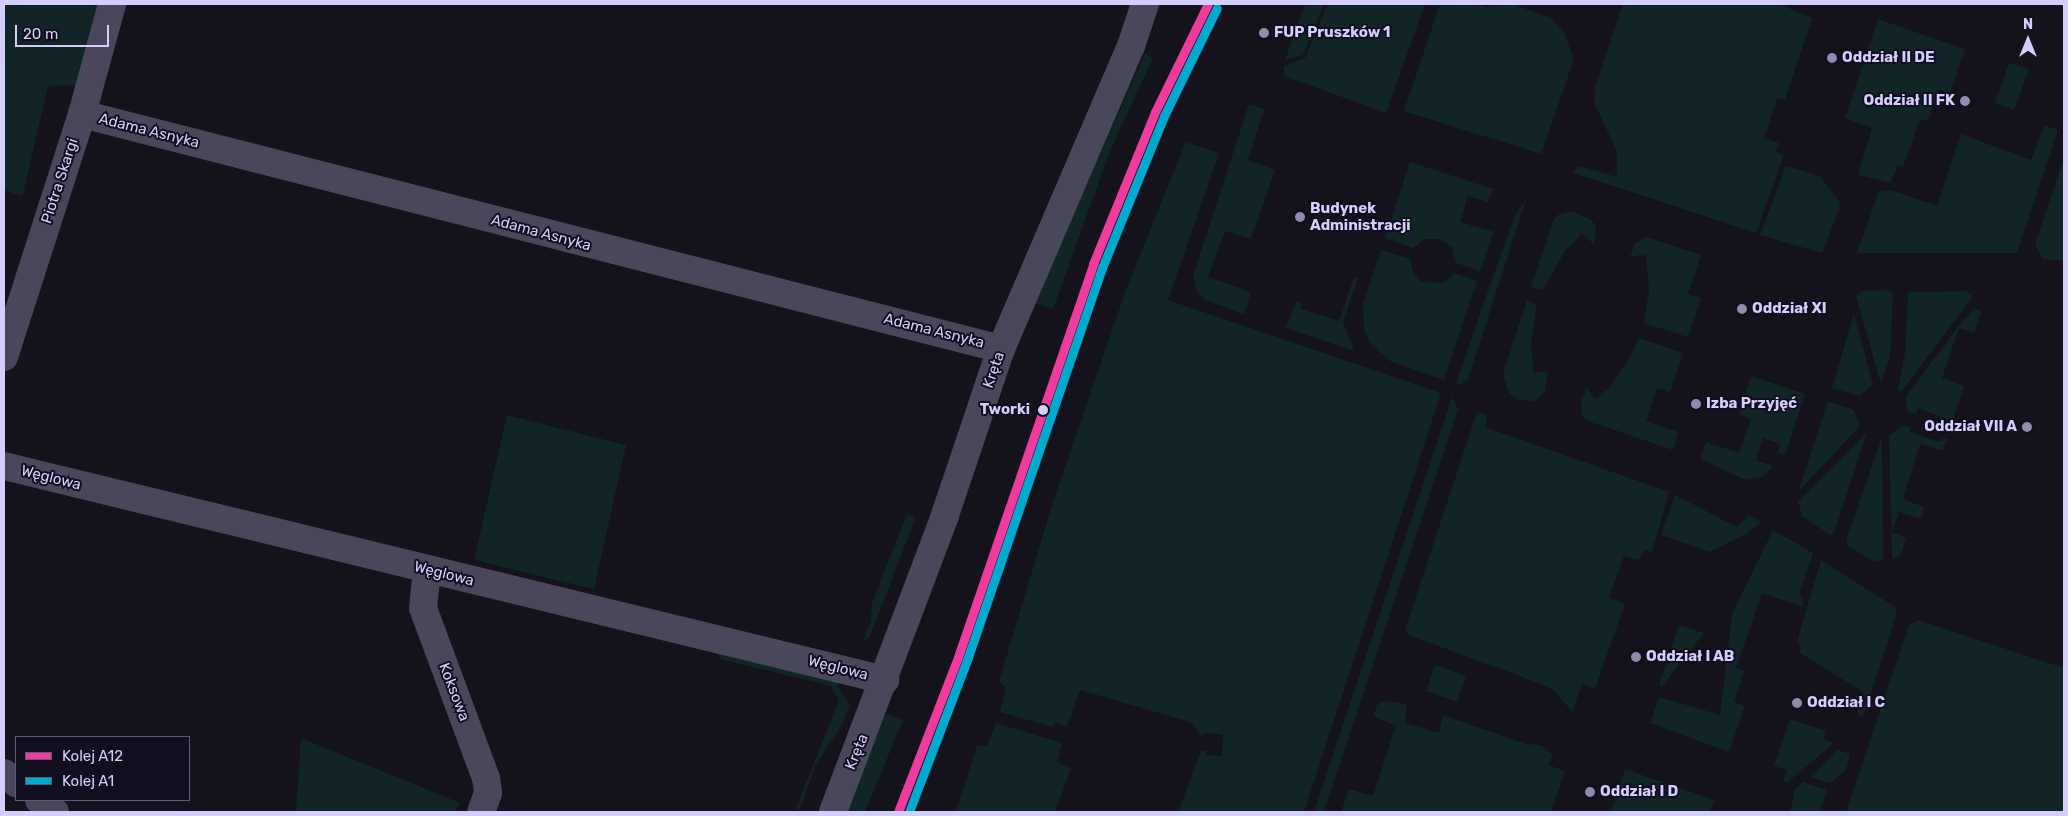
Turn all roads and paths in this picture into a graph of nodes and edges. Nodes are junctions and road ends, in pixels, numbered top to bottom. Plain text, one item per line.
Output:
1 (112, 4) edge
2 (1135, 9) edge
3 (82, 114) junction
4 (1001, 348) junction
5 (4, 357) edge
6 (4, 466) edge
7 (427, 570) junction
8 (885, 680) junction
9 (4, 773) edge
10 (15, 781) edge
11 (40, 801) edge
12 (55, 812) edge
13 (480, 812) edge
14 (833, 812) edge

1 - 3 street, Piotra Skargi
2 - 4 street, Kręta
3 - 4 street, Adama Asnyka
3 - 5 street, Piotra Skargi
4 - 8 street, Kręta
6 - 7 street, Węglowa
7 - 8 street, Węglowa
7 - 13 street, Koksowa
8 - 14 street, Kręta
9 - 10 street
11 - 12 street

